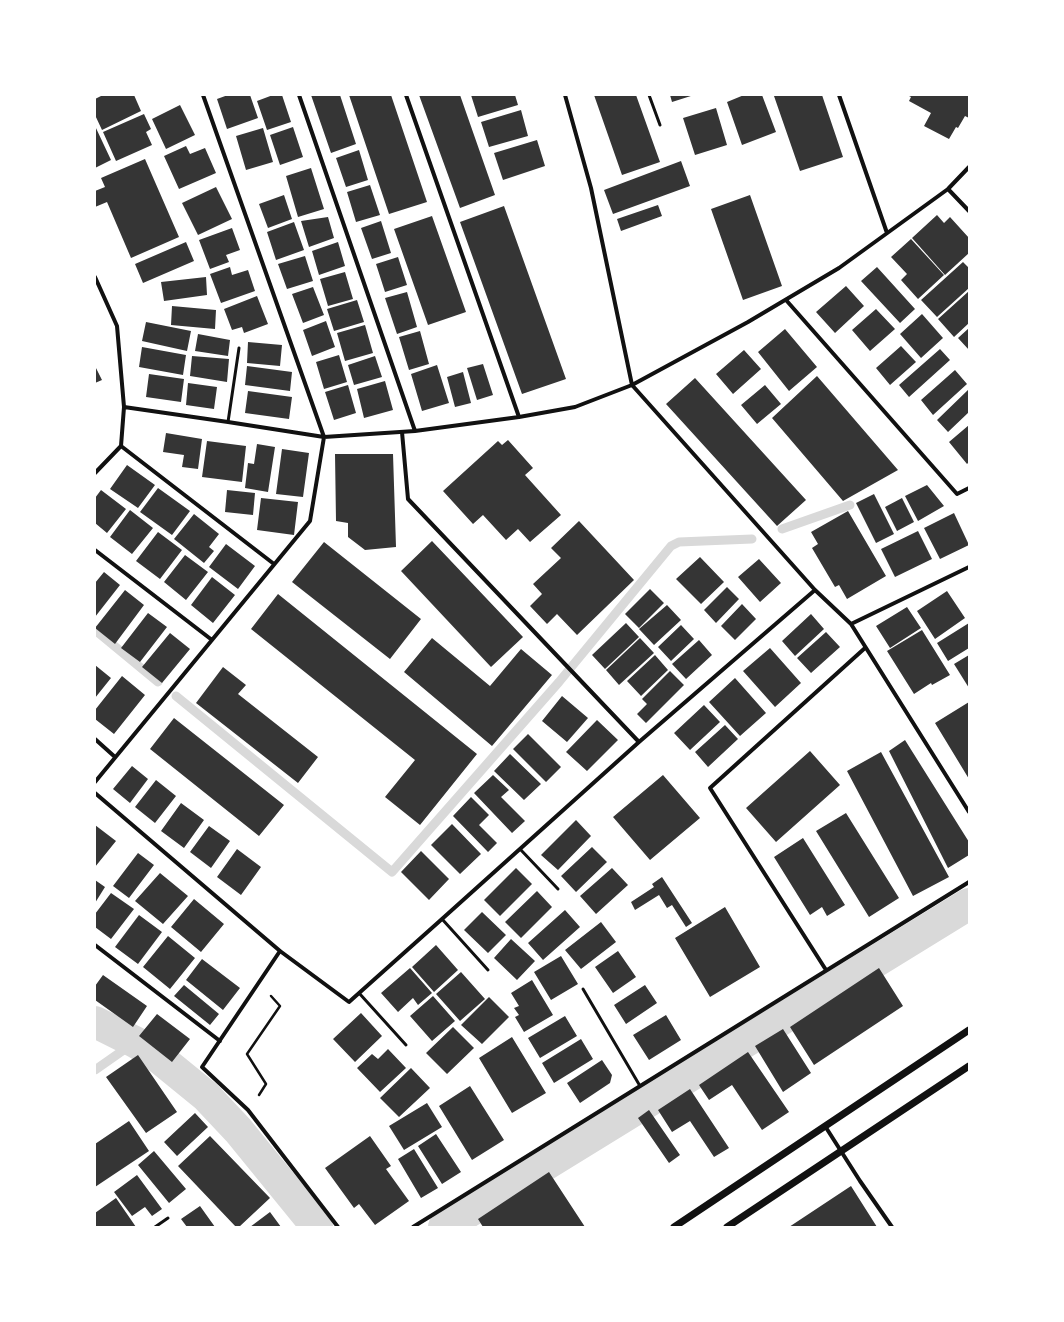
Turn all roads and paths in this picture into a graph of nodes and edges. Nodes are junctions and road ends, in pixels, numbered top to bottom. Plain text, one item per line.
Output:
1 (203, 95) edge
2 (299, 95) edge
3 (406, 95) edge
4 (565, 95) edge
5 (649, 95) edge
6 (839, 95) edge
7 (660, 124) dead end
8 (969, 167) edge
9 (948, 189) junction
10 (969, 211) edge
11 (887, 233) junction
12 (95, 277) edge
13 (786, 300) junction
14 (239, 348) dead end
15 (632, 385) junction
16 (124, 407) junction
17 (519, 417) junction
18 (228, 422) junction
19 (414, 431) junction
20 (402, 432) junction
21 (324, 437) junction
22 (121, 446) junction
23 (95, 473) edge
24 (969, 488) edge
25 (95, 550) edge
26 (274, 564) junction
27 (969, 566) edge
28 (815, 590) junction
29 (850, 624) junction
30 (212, 640) junction
31 (866, 648) junction
32 (95, 739) edge
33 (639, 742) junction
34 (115, 757) junction
35 (95, 782) edge
36 (95, 793) edge
37 (969, 812) edge
38 (520, 849) junction
39 (969, 882) edge
40 (558, 889) dead end
41 (442, 919) junction
42 (95, 945) edge
43 (280, 951) junction
44 (488, 970) dead end
45 (826, 970) junction
46 (258, 984) junction
47 (583, 989) dead end
48 (358, 993) junction
49 (969, 1030) edge
50 (220, 1041) junction
51 (406, 1045) dead end
52 (969, 1066) edge
53 (640, 1086) junction
54 (248, 1110) junction
55 (825, 1126) junction
56 (840, 1150) junction
57 (168, 1218) dead end
58 (155, 1227) edge
59 (338, 1227) edge
60 (413, 1227) edge
61 (674, 1227) edge
62 (727, 1227) edge
63 (892, 1227) edge

1 - 21 street
2 - 19 street
3 - 17 street
4 - 15 street
5 - 7 lane
6 - 11 street
8 - 9 street
9 - 10 street
9 - 11 street
11 - 13 street
12 - 16 street
13 - 15 street
13 - 24 street
14 - 18 lane
15 - 17 street
15 - 28 street
16 - 18 street
16 - 22 street
17 - 19 street
18 - 21 street
19 - 20 street
20 - 21 street
20 - 33 street
21 - 26 street
22 - 23 street
22 - 26 street
25 - 30 street
26 - 30 street
27 - 29 street
28 - 29 street
28 - 33 street
29 - 31 street
30 - 34 street
31 - 37 street
31 - 45 street
32 - 34 street
33 - 38 street
34 - 35 street
36 - 43 street
38 - 40 lane
38 - 41 street
39 - 45 street
41 - 44 lane
41 - 48 street
42 - 50 street
43 - 46 street
43 - 48 street
45 - 53 street
46 - 50 street
46 - 54 path
47 - 53 lane
48 - 51 lane
49 - 55 street
50 - 54 street
52 - 56 street
53 - 60 street
54 - 59 street
55 - 56 street
55 - 61 street
56 - 62 street
56 - 63 street
57 - 58 lane

